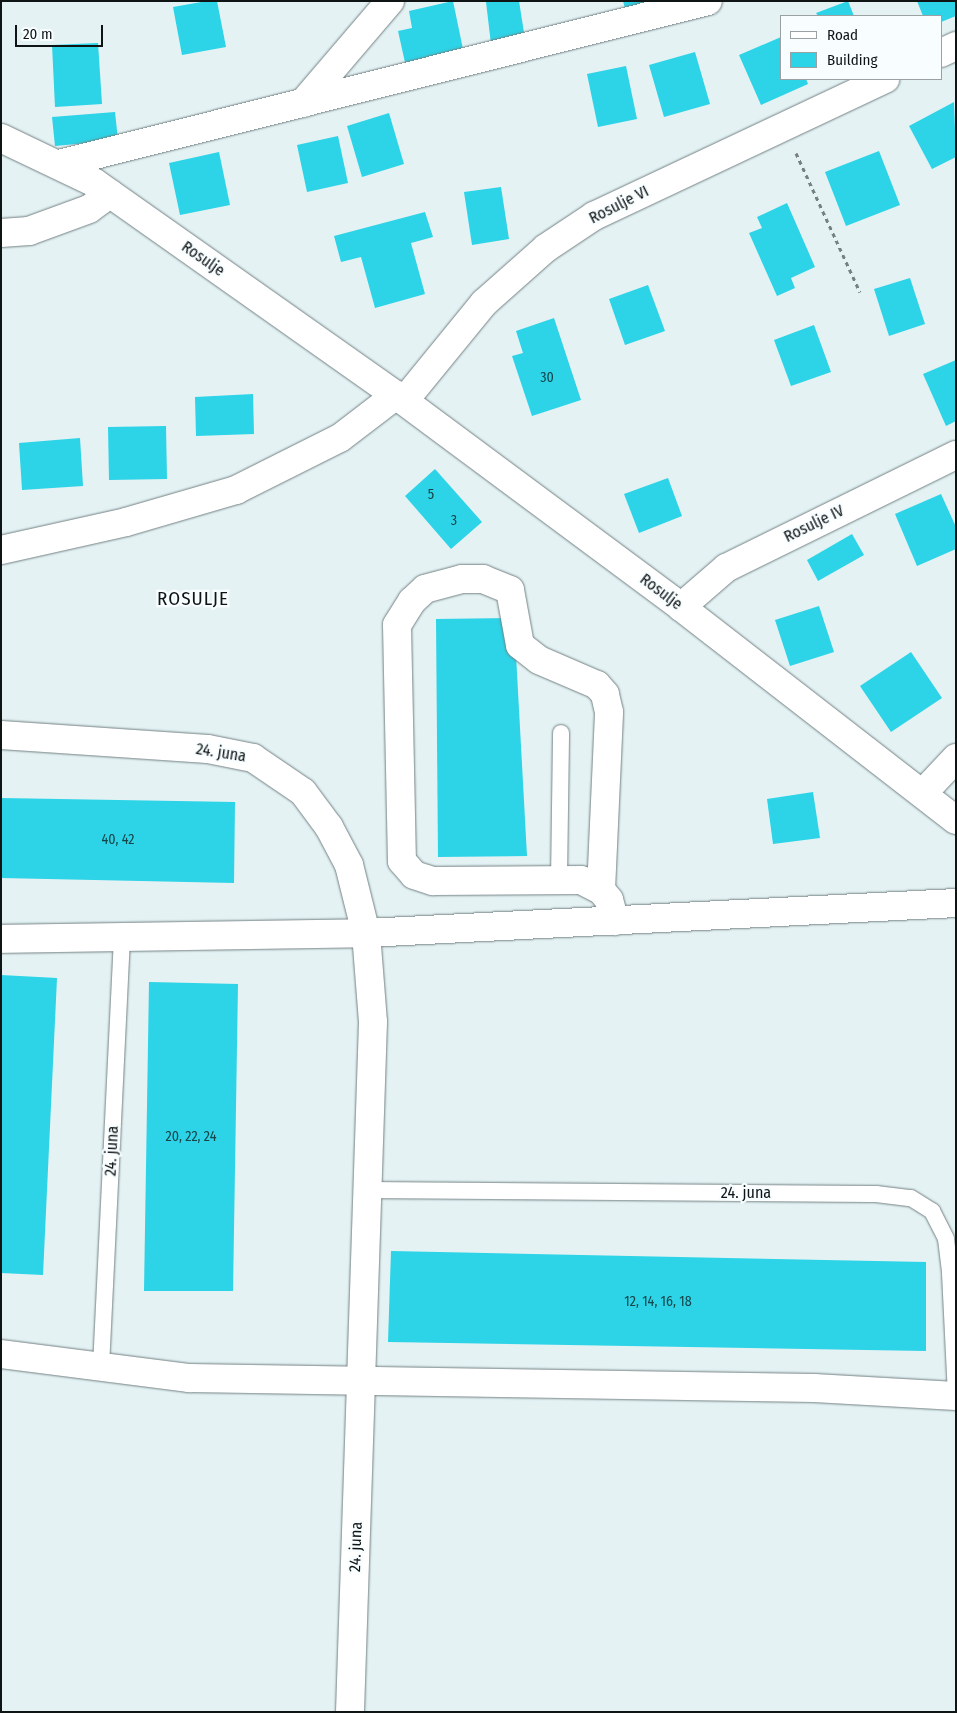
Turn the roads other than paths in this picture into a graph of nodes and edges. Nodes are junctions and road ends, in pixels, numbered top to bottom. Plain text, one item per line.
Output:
1 (390, 1) edge
2 (708, 1) edge
3 (956, 46) edge
4 (942, 53) edge
5 (883, 80) edge
6 (303, 103) junction
7 (1, 138) edge
8 (59, 164) junction
9 (110, 194) junction
10 (1, 233) edge
11 (400, 398) junction
12 (956, 455) edge
13 (1, 550) edge
14 (681, 607) junction
15 (561, 733) dead end
16 (1, 735) edge
17 (956, 758) edge
18 (923, 793) junction
19 (956, 820) edge
20 (559, 880) junction
21 (601, 890) junction
22 (956, 903) edge
23 (615, 921) junction
24 (366, 933) junction
25 (122, 936) junction
26 (1, 939) edge
27 (366, 1190) junction
28 (1, 1354) edge
29 (101, 1366) junction
30 (363, 1382) junction
31 (956, 1396) edge
32 (350, 1712) edge

1 - 6 street
2 - 6 street
3 - 4 street
5 - 11 street, Rosulje VI
6 - 8 street
7 - 8 street, Rosulje
8 - 9 street, Rosulje
9 - 10 street
9 - 11 street, Rosulje
11 - 13 street
11 - 14 street, Rosulje
12 - 14 street, Rosulje IV
14 - 18 street, Rosulje
15 - 20 lane
16 - 24 street, 24. juna
17 - 18 street
18 - 19 street, Rosulje
20 - 21 street
20 - 21 street
21 - 23 street
22 - 23 street
23 - 24 street
24 - 25 street
24 - 27 street, 24. juna
25 - 26 street
25 - 29 lane, 24. juna
27 - 30 street, 24. juna
27 - 31 lane, 24. juna
28 - 29 street, 24. juna
29 - 30 street, 24. juna
30 - 31 street, 24. juna
30 - 32 street, 24. juna

